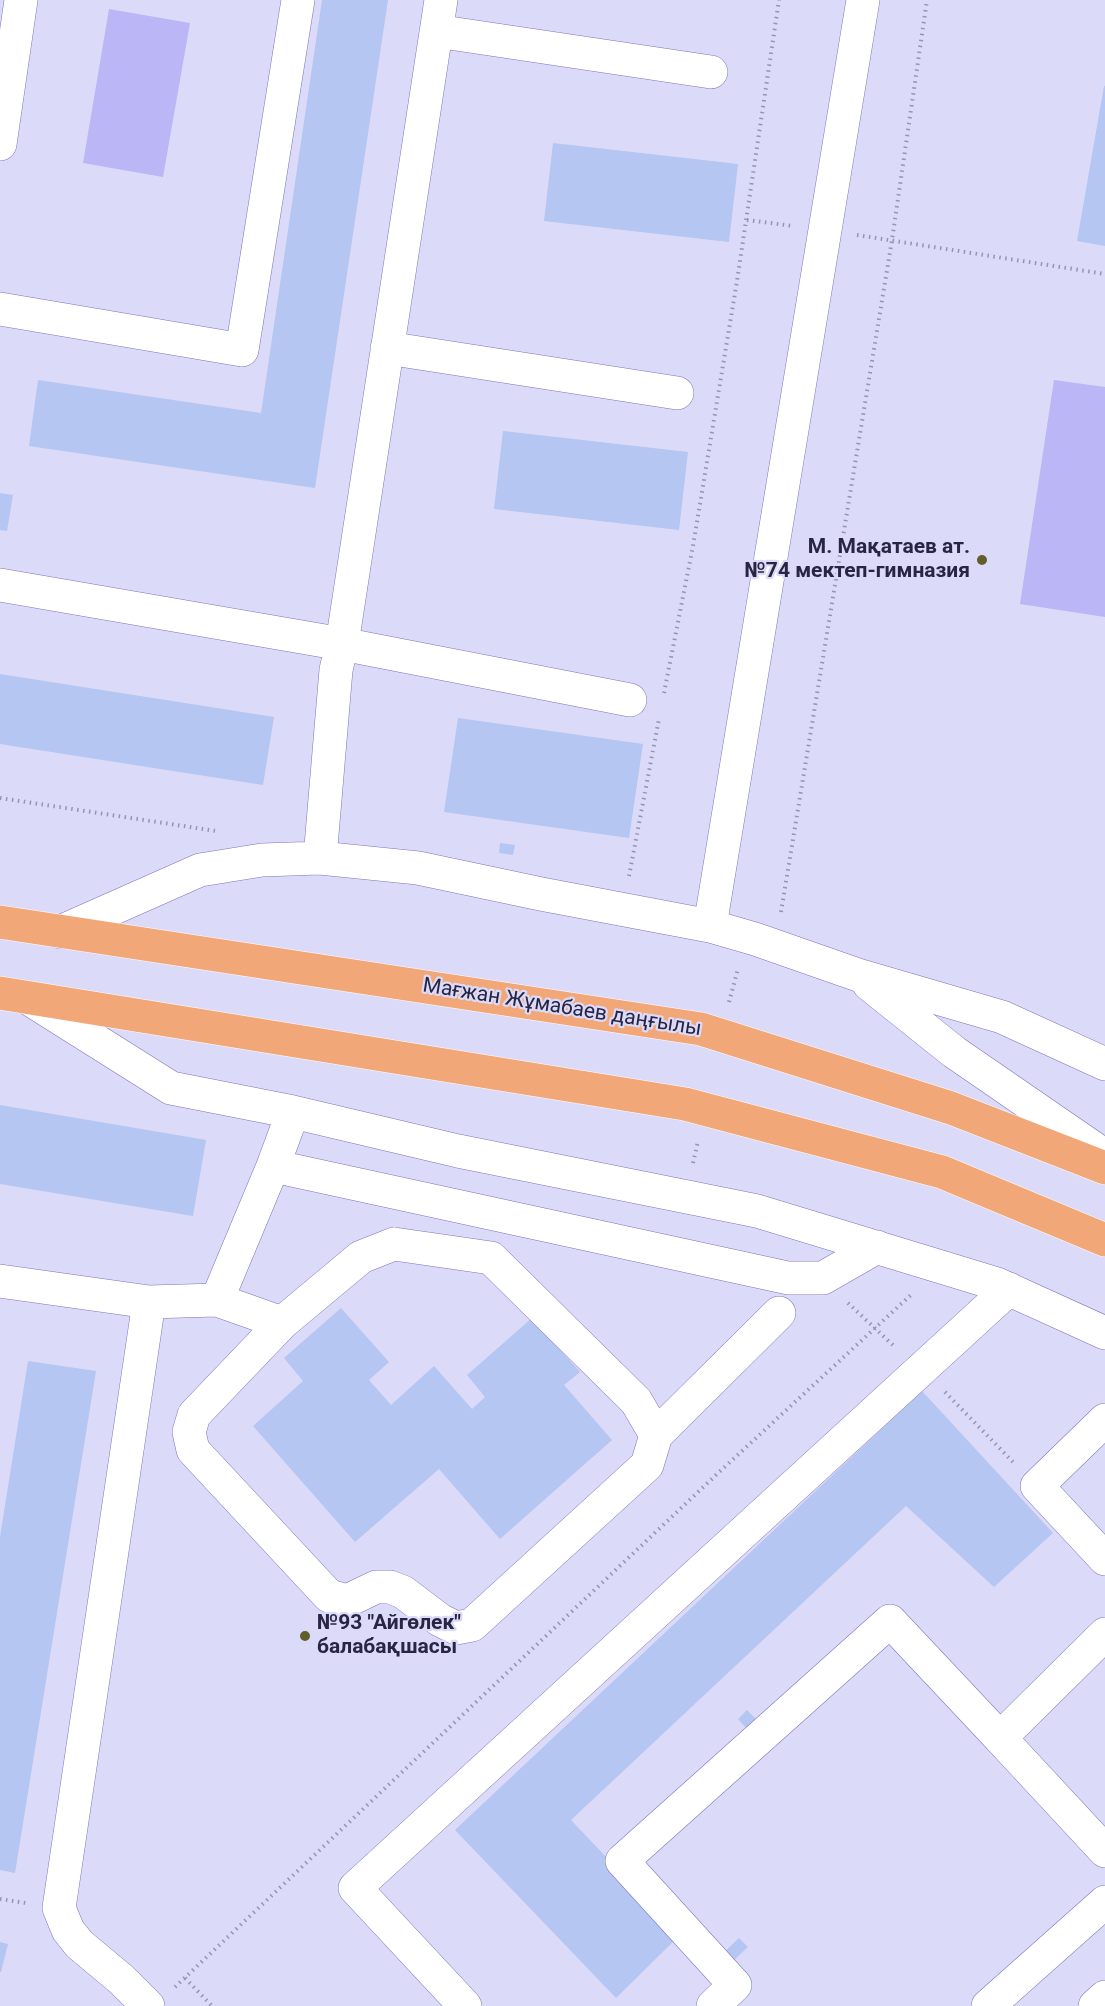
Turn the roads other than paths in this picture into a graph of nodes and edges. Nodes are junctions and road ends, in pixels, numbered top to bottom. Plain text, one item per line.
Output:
1 (21, 0) edge
2 (298, 0) edge
3 (863, 0) edge
4 (439, 15) edge
5 (711, 72) dead end
6 (0, 144) edge
7 (0, 309) edge
8 (387, 348) junction
9 (677, 393) dead end
10 (0, 585) edge
11 (342, 644) junction
12 (630, 700) dead end
13 (320, 858) junction
14 (0, 921) edge
15 (710, 926) junction
16 (60, 932) junction
17 (858, 975) junction
18 (14, 996) edge
19 (1105, 1064) edge
20 (293, 1112) junction
21 (1105, 1156) edge
22 (273, 1166) junction
23 (1105, 1168) edge
24 (1105, 1240) edge
25 (877, 1248) junction
26 (0, 1281) edge
27 (1009, 1289) junction
28 (217, 1300) junction
29 (149, 1302) junction
30 (779, 1313) dead end
31 (282, 1323) junction
32 (1105, 1333) edge
33 (1105, 1420) edge
34 (656, 1435) junction
35 (1105, 1559) edge
36 (1105, 1634) edge
37 (1000, 1738) junction
38 (1105, 1851) edge
39 (1105, 1902) edge
40 (1105, 1997) edge
41 (159, 1999) edge
42 (733, 1999) edge
43 (465, 2006) edge
44 (988, 2006) edge
45 (1095, 2006) edge

1 - 6 street
2 - 7 street
3 - 15 street
4 - 5 street
4 - 8 street
8 - 9 street
8 - 11 street
10 - 11 street
11 - 12 street
11 - 13 street
13 - 15 street
13 - 16 street
14 - 16 main road, Мағжан Жұмабаев даңғылы
15 - 17 street
16 - 23 main road, Мағжан Жұмабаев даңғылы
17 - 19 street
17 - 21 street
18 - 20 street
18 - 24 main road
20 - 22 street
20 - 25 street
22 - 25 street
22 - 28 street
25 - 27 street
26 - 29 street
27 - 32 street
27 - 43 street
28 - 29 street
28 - 31 street
29 - 41 street
30 - 34 street
31 - 34 street
31 - 34 street
33 - 35 street
36 - 37 street
37 - 38 street
37 - 42 street
39 - 44 street
40 - 45 street

